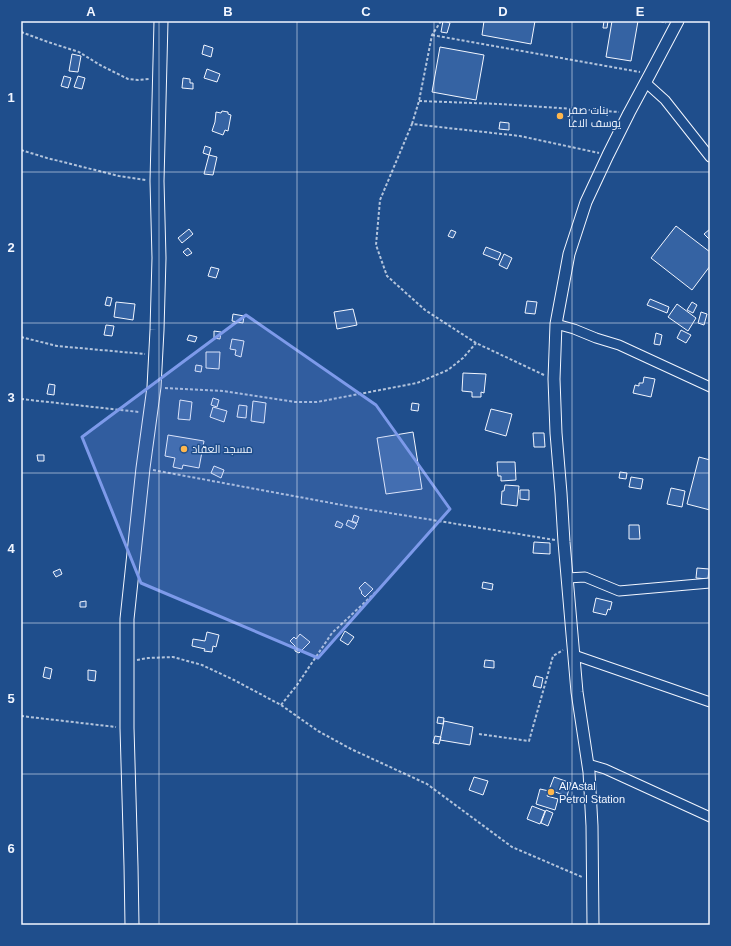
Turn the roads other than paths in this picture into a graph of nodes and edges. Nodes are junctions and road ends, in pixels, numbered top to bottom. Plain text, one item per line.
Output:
1 (161, 21) edge
2 (678, 21) edge
3 (648, 78) junction
4 (710, 157) edge
5 (556, 324) junction
6 (710, 386) edge
7 (567, 578) junction
8 (710, 583) edge
9 (573, 650) junction
10 (710, 702) edge
11 (588, 764) junction
12 (710, 817) edge
13 (132, 925) edge
14 (593, 925) edge

1 - 13 main road
2 - 3 street
3 - 4 street
3 - 5 street
5 - 6 street
5 - 7 street
7 - 8 street
7 - 9 street
9 - 10 street
9 - 11 street
11 - 12 street
11 - 14 street

